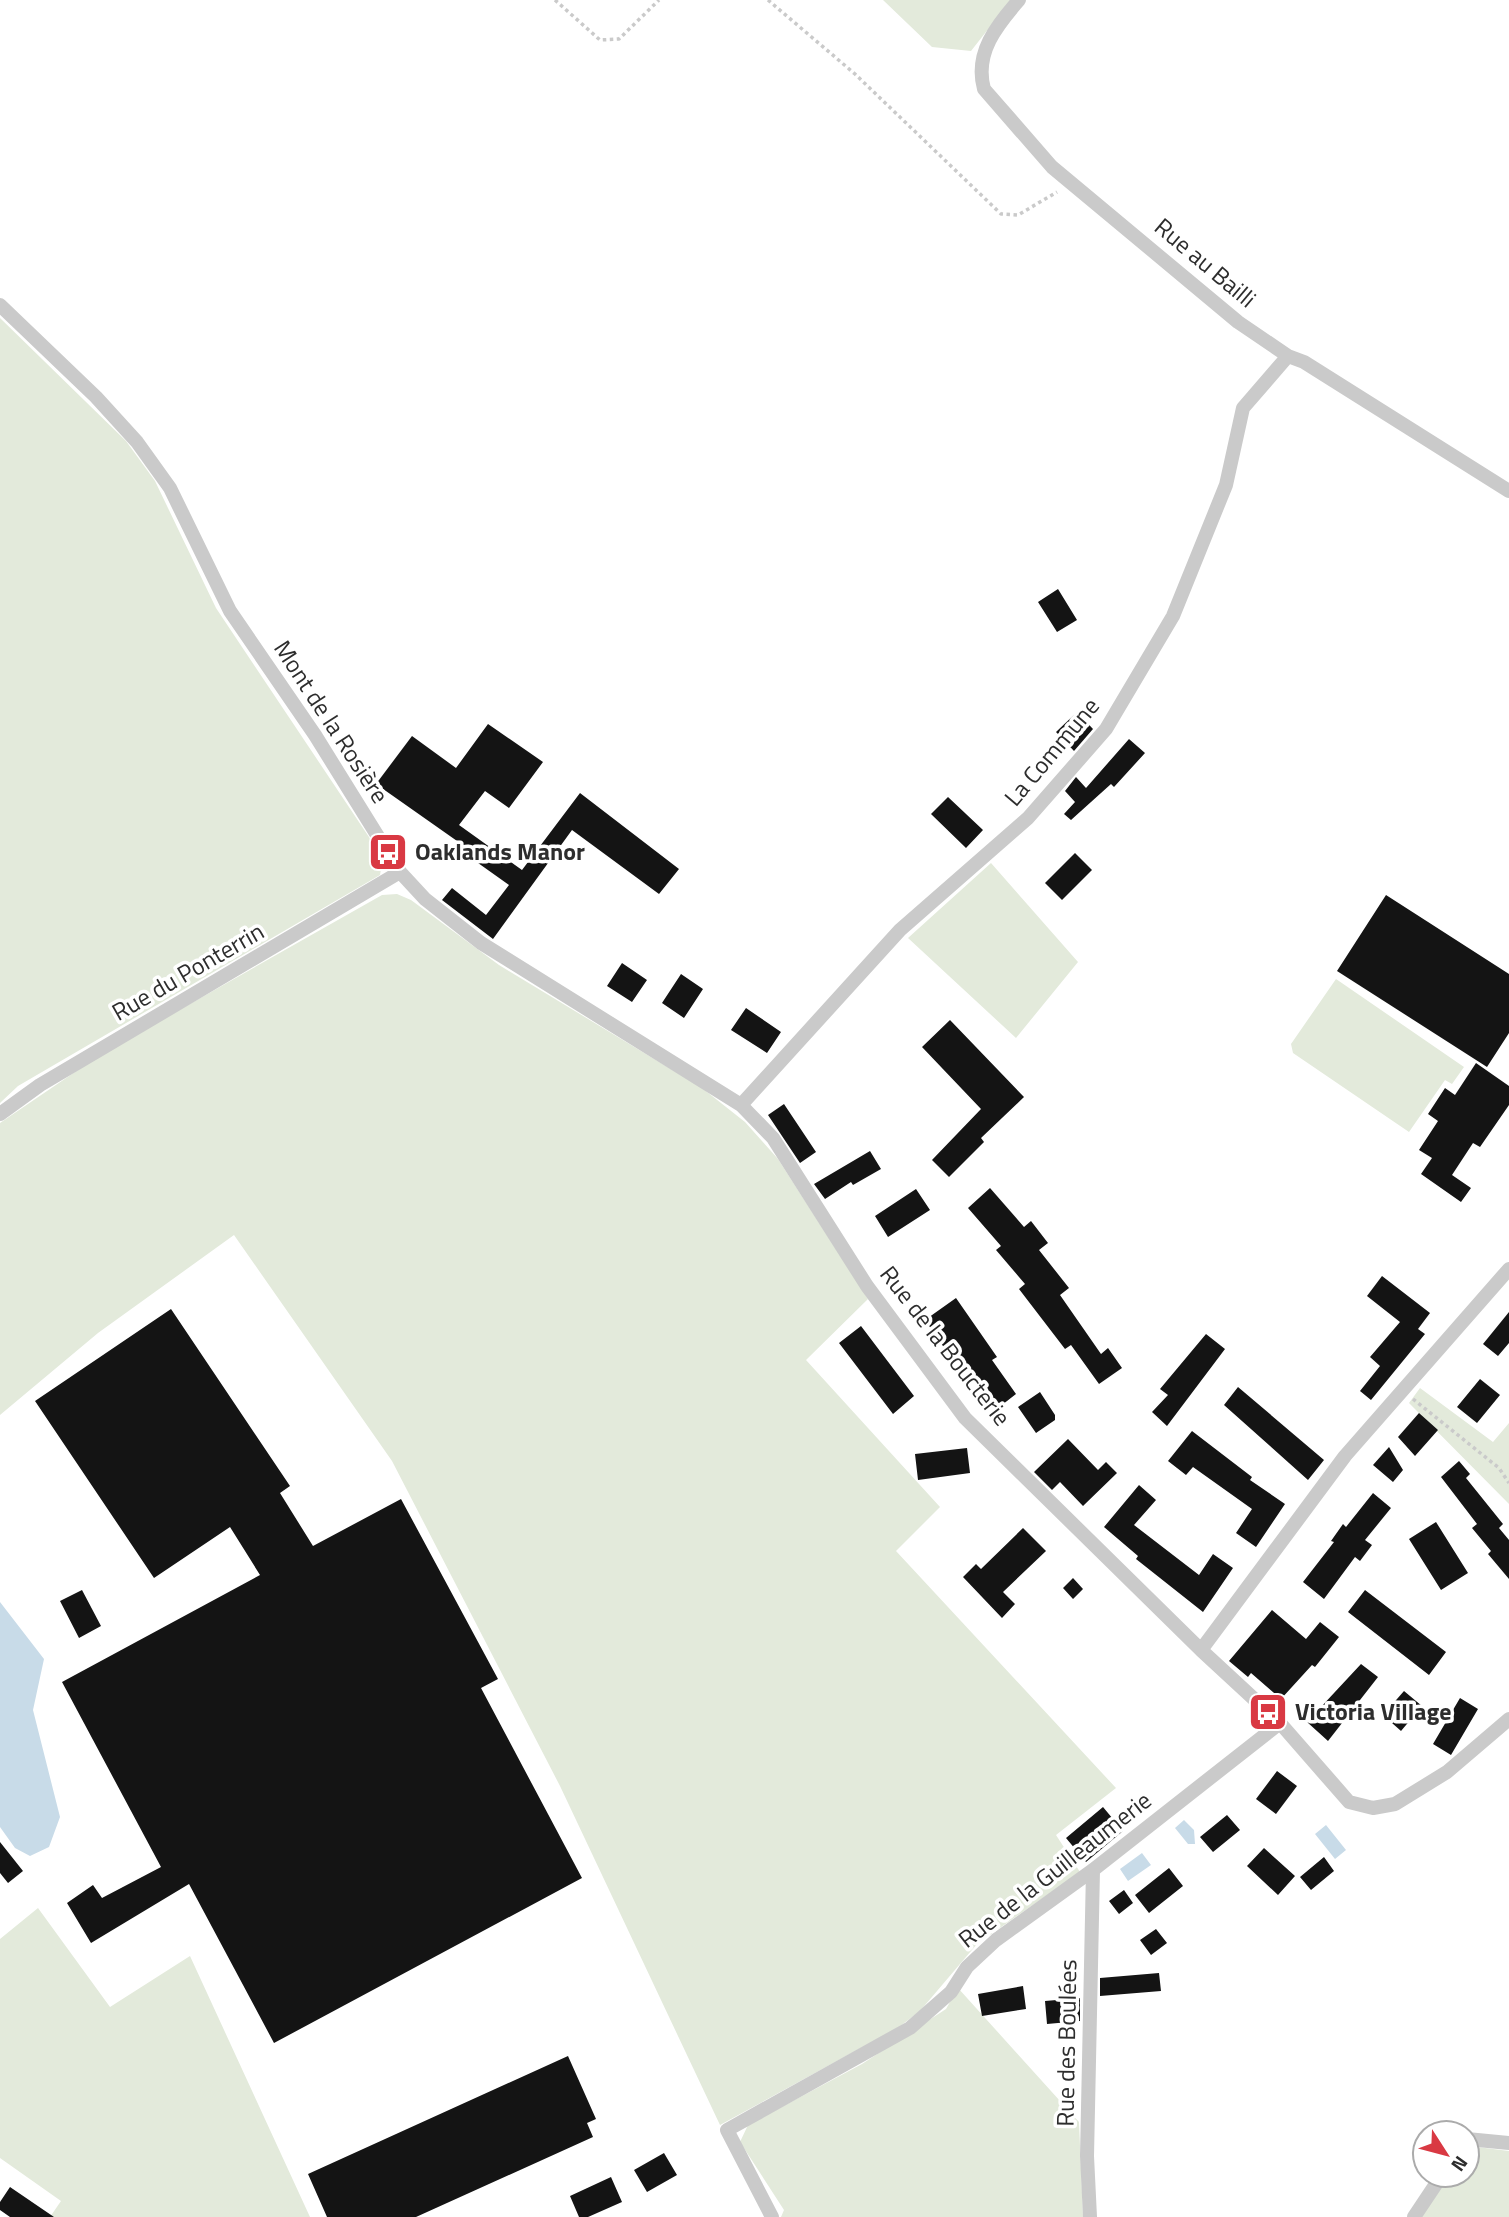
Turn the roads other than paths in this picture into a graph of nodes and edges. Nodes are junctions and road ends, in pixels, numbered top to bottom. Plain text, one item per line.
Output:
1 (1019, 0) edge
2 (0, 305) edge
3 (1288, 356) junction
4 (1509, 491) edge
5 (400, 872) junction
6 (741, 1105) junction
7 (0, 1114) edge
8 (1509, 1269) edge
9 (1201, 1650) junction
10 (1509, 1719) edge
11 (1280, 1723) junction
12 (1093, 1870) junction
13 (1481, 2140) edge
14 (1509, 2143) edge
15 (1433, 2189) edge
16 (772, 2217) edge
17 (1090, 2217) edge
18 (1414, 2217) edge

1 - 3 street, Rue au Bailli
2 - 5 street, Mont de la Rosière
3 - 4 street, Rue au Bailli
3 - 6 street, La Commune
5 - 6 street, Mont de la Rosière
5 - 7 street, Rue du Ponterrin
6 - 9 street, Rue de la Boucterie
8 - 9 street
9 - 11 street, Rue de la Boucterie
10 - 11 street, Rue de la Boucterie
11 - 12 street, Rue de la Guilleaumerie
12 - 16 street, Rue de la Guilleaumerie
12 - 17 street, Rue des Boulées
13 - 14 street
15 - 18 street

